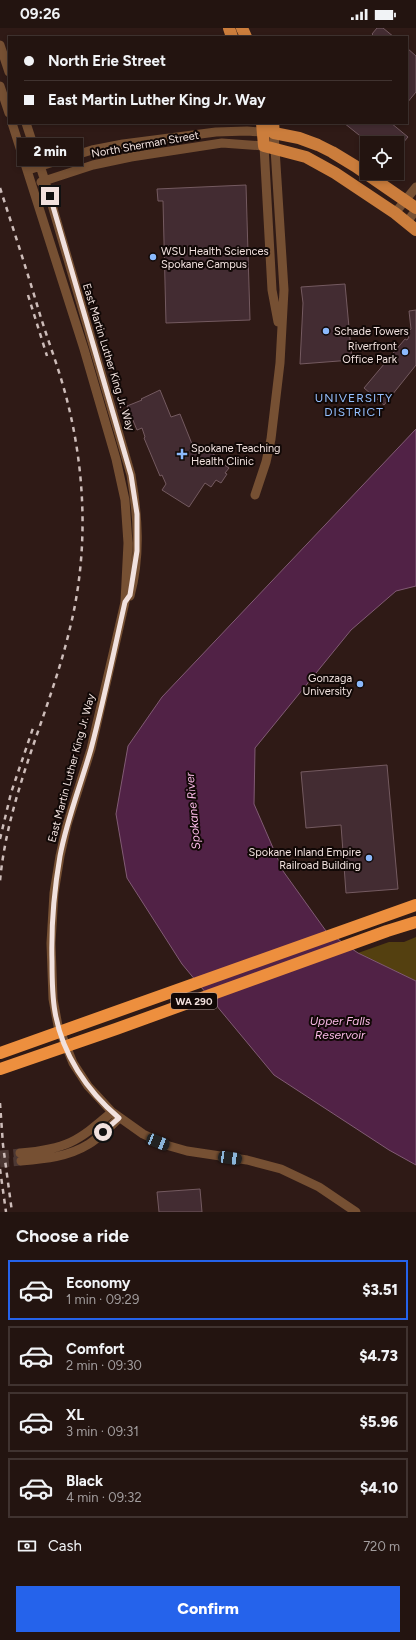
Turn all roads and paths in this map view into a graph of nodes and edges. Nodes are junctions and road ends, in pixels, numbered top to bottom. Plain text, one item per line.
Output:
1 (0, 45) edge
2 (8, 69) edge
3 (0, 86) edge
4 (8, 110) edge
5 (12, 124) edge
6 (26, 124) edge
7 (268, 128) edge
8 (264, 146) junction
9 (276, 149) junction
10 (41, 166) junction
11 (28, 170) junction
12 (45, 181) junction
13 (32, 185) junction
14 (416, 187) edge
15 (405, 200) junction
16 (416, 209) edge
17 (395, 213) junction
18 (407, 222) junction
19 (416, 230) edge
20 (281, 336) junction
21 (255, 495) dead end
22 (125, 602) junction
23 (416, 904) edge
24 (416, 922) edge
25 (0, 1053) edge
26 (0, 1069) edge
27 (112, 1112) junction
28 (119, 1118) junction
29 (356, 1212) edge

1 - 2 street
3 - 4 street
5 - 11 street, East Martin Luther King Jr. Way
6 - 10 street, East Martin Luther King Jr. Way
7 - 8 main road
7 - 9 street
7 - 10 street, North Sherman Street
7 - 15 main road
8 - 9 main road
8 - 12 street, North Sherman Street
8 - 20 street
9 - 17 main road
9 - 20 street
10 - 11 street, North Sherman Street
10 - 12 street, East Martin Luther King Jr. Way
11 - 13 street, East Martin Luther King Jr. Way
12 - 13 street, North Sherman Street
12 - 22 street, East Martin Luther King Jr. Way
13 - 22 street, East Martin Luther King Jr. Way
14 - 15 street
15 - 16 main road
15 - 17 street
16 - 18 street
17 - 18 main road
18 - 19 main road
20 - 21 street
22 - 27 street, East Martin Luther King Jr. Way
23 - 25 highway, WA 290
24 - 26 highway, WA 290
27 - 28 street, East Martin Luther King Jr. Way
27 - 28 street
28 - 29 street, East Martin Luther King Jr. Way

